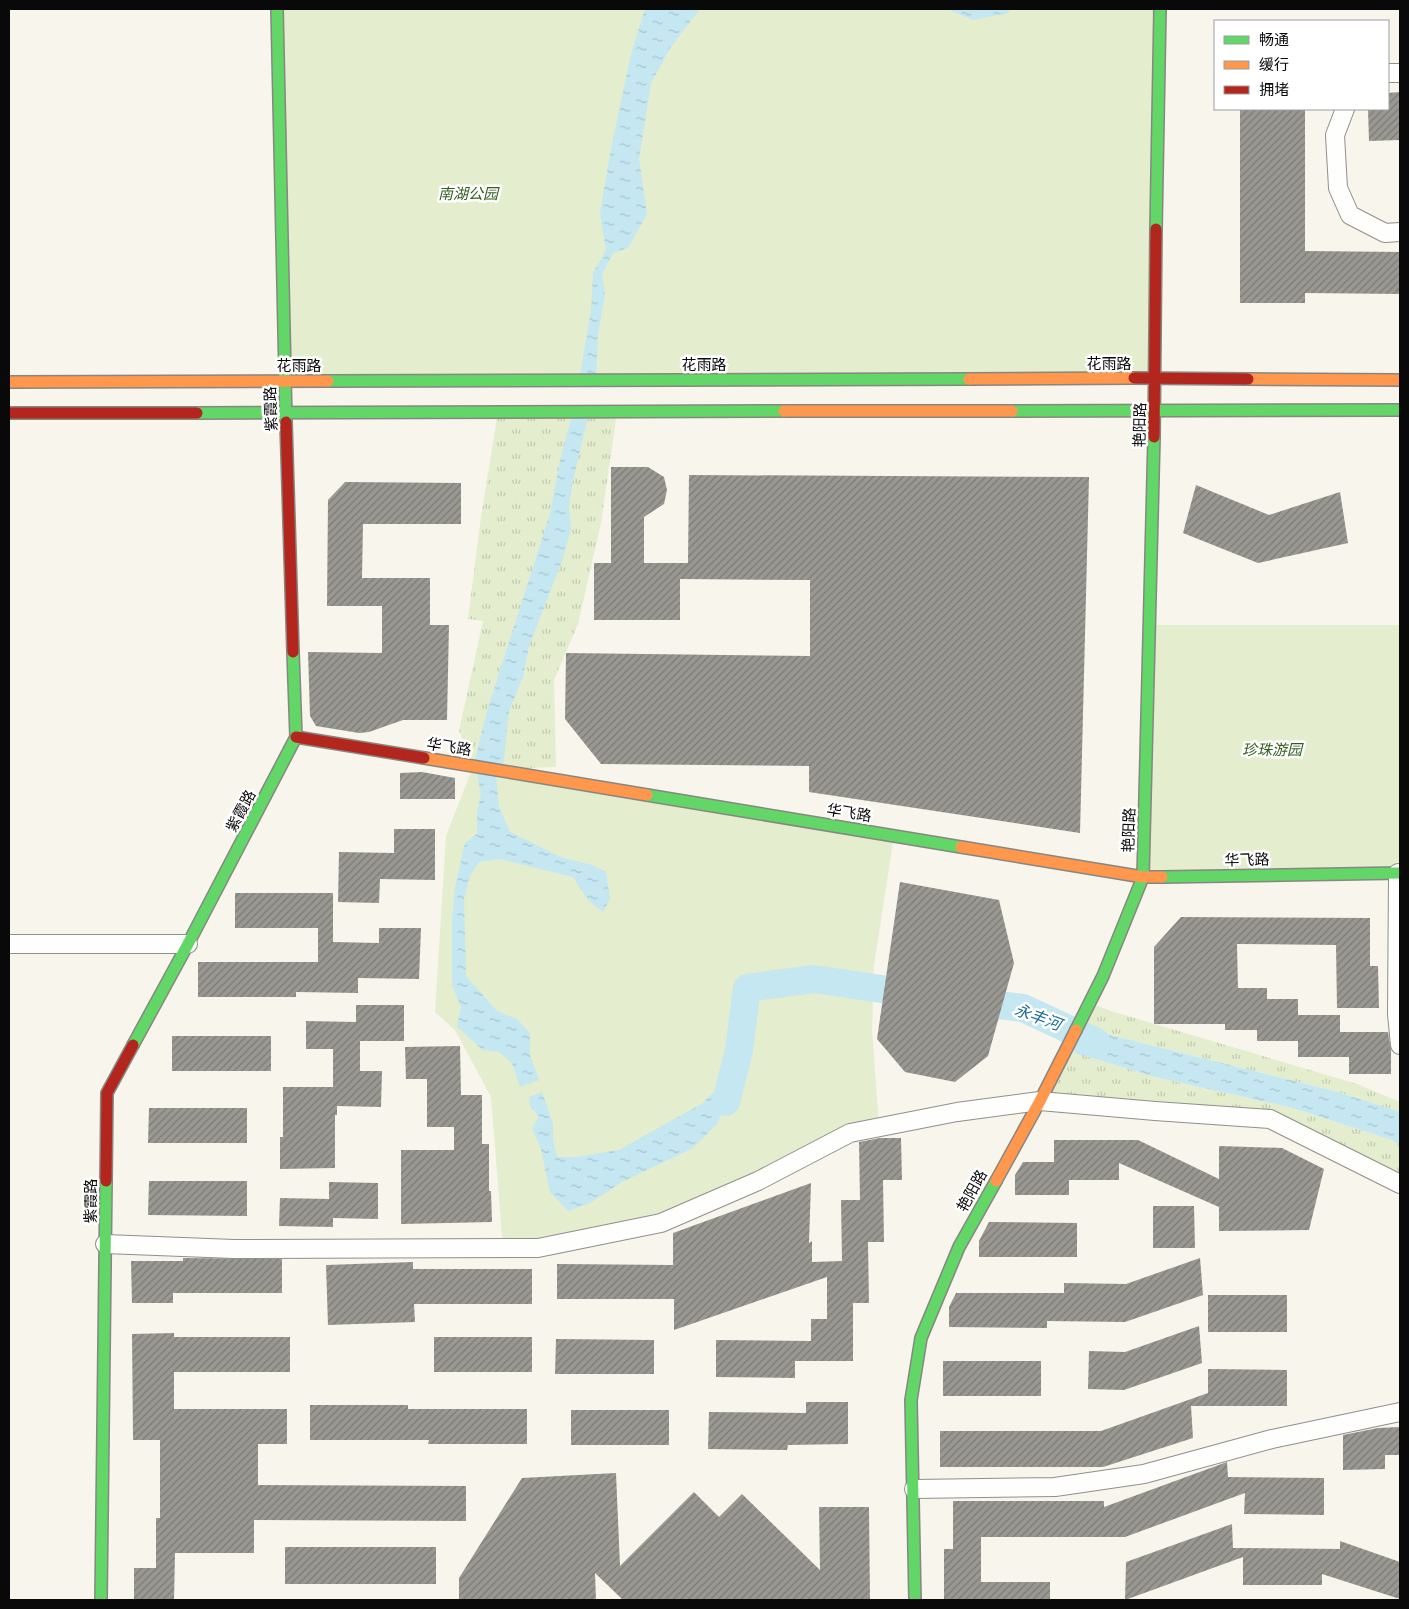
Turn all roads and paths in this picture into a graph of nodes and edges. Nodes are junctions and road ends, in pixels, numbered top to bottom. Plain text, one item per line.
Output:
1 (277, 9) edge
2 (1160, 9) edge
3 (1346, 110) edge
4 (1400, 232) edge
5 (1156, 378) junction
6 (1400, 380) edge
7 (9, 382) edge
8 (285, 382) junction
9 (1156, 410) junction
10 (1400, 410) edge
11 (286, 412) junction
12 (9, 413) edge
13 (296, 737) junction
14 (1399, 873) edge
15 (1143, 877) junction
16 (9, 944) edge
17 (188, 944) junction
18 (1400, 1045) edge
19 (1040, 1100) junction
20 (1400, 1184) edge
21 (105, 1244) junction
22 (1400, 1412) edge
23 (914, 1489) junction
24 (102, 1600) edge
25 (915, 1600) edge

1 - 8 street, 紫霞路
2 - 5 street, 艳阳路
3 - 4 street
5 - 6 street, 花雨路
5 - 8 street, 花雨路
5 - 9 street, 艳阳路
7 - 8 street, 花雨路
8 - 11 street, 紫霞路
9 - 10 street
9 - 11 street
9 - 15 street, 艳阳路
11 - 12 street
11 - 13 street, 紫霞路
13 - 15 street, 华飞路
13 - 17 street, 紫霞路
14 - 15 street, 华飞路
14 - 18 street
15 - 19 street, 艳阳路
16 - 17 street
17 - 21 street, 紫霞路
19 - 20 street
19 - 21 street
19 - 23 street, 艳阳路
21 - 24 street, 紫霞路
22 - 23 street
23 - 25 street, 艳阳路

